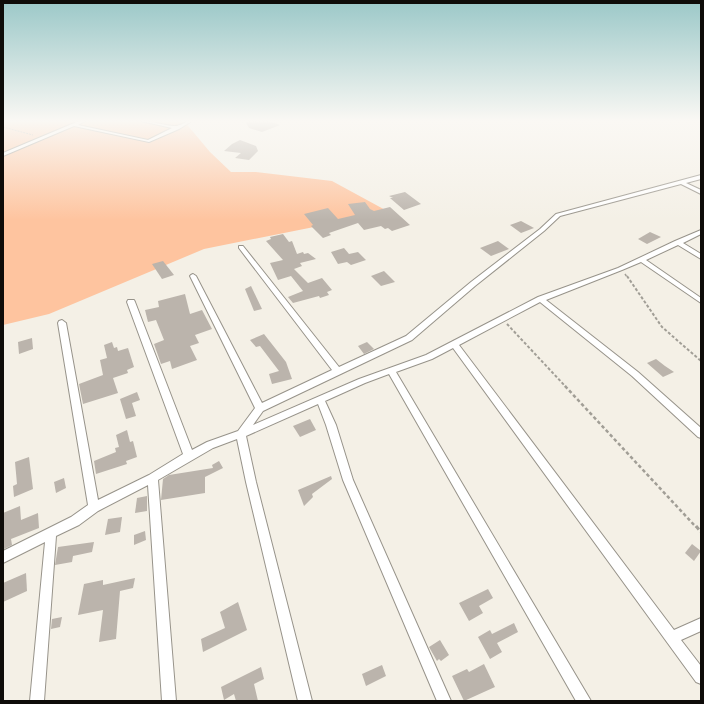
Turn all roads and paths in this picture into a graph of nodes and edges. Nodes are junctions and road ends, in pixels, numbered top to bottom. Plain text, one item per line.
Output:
1 (701, 177) edge
2 (681, 182) junction
3 (701, 192) edge
4 (701, 232) edge
5 (677, 242) junction
6 (241, 247) dead end
7 (701, 257) edge
8 (641, 259) junction
9 (620, 268) junction
10 (193, 276) dead end
11 (541, 299) junction
12 (701, 301) edge
13 (131, 302) dead end
14 (502, 319) junction
15 (62, 323) dead end
16 (454, 344) junction
17 (701, 361) edge
18 (391, 370) junction
19 (338, 372) junction
20 (320, 399) junction
21 (260, 408) junction
22 (241, 434) junction
23 (701, 434) edge
24 (189, 456) junction
25 (153, 478) junction
26 (94, 507) junction
27 (701, 532) edge
28 (51, 533) junction
29 (3, 557) edge
30 (701, 624) edge
31 (672, 638) junction
32 (701, 677) edge
33 (37, 701) edge
34 (169, 701) edge
35 (305, 701) edge
36 (444, 701) edge
37 (584, 701) edge

1 - 2 street
2 - 3 street
2 - 19 street
4 - 5 street
5 - 7 street
5 - 8 street
6 - 19 street
8 - 9 street
8 - 12 street
9 - 11 street
9 - 17 path
10 - 21 street
11 - 14 street
11 - 23 street
13 - 24 street
14 - 16 street
14 - 27 path
15 - 26 street
16 - 18 street
16 - 31 street
18 - 20 street
18 - 37 street
19 - 21 street
20 - 22 street
20 - 36 street
21 - 22 street
22 - 24 street
22 - 35 street
24 - 25 street
25 - 26 street
25 - 34 street
26 - 28 street
28 - 29 street
28 - 33 street
30 - 31 street
31 - 32 street

